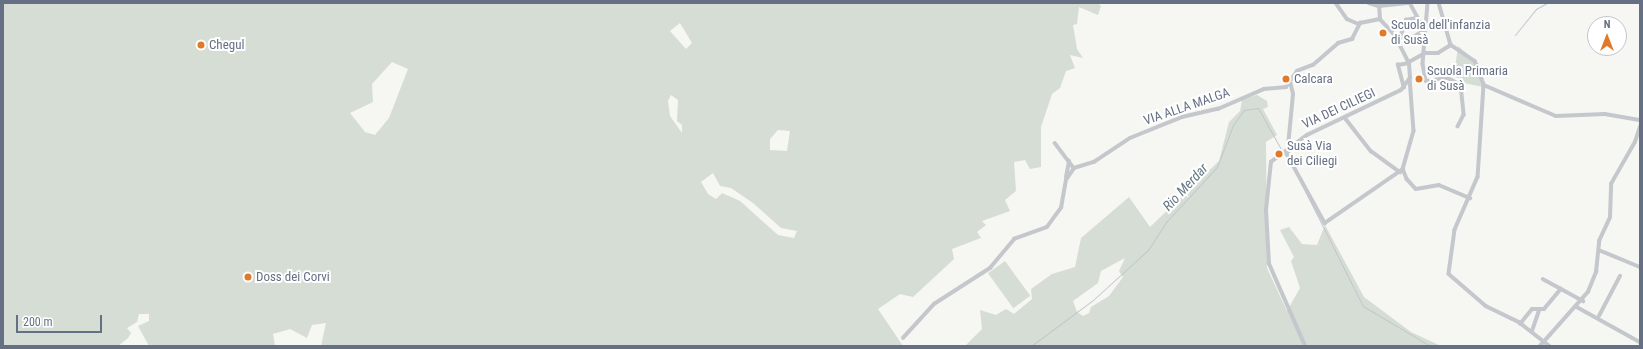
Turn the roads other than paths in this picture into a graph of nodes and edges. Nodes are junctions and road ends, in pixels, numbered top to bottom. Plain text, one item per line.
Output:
1 (1336, 3) edge
2 (1369, 3) edge
3 (1410, 3) edge
4 (1428, 3) edge
5 (1439, 3) edge
6 (1379, 6) junction
7 (1416, 18) junction
8 (1380, 19) junction
9 (1359, 24) junction
10 (1425, 30) junction
11 (1398, 38) junction
12 (1451, 45) junction
13 (1425, 53) junction
14 (1409, 63) junction
15 (1410, 78) junction
16 (1290, 82) junction
17 (1484, 85) junction
18 (1404, 88) junction
19 (1346, 119) junction
20 (1640, 120) edge
21 (1458, 127) dead end
22 (1640, 127) edge
23 (1288, 139) junction
24 (1296, 142) junction
25 (1055, 143) dead end
26 (1286, 148) junction
27 (1070, 160) junction
28 (1074, 168) junction
29 (1402, 171) junction
30 (1066, 180) junction
31 (1470, 198) junction
32 (1599, 250) junction
33 (1640, 267) edge
34 (1620, 276) dead end
35 (1543, 279) dead end
36 (1561, 289) junction
37 (1583, 301) junction
38 (1577, 307) junction
39 (1539, 311) junction
40 (1599, 316) junction
41 (1520, 324) junction
42 (1532, 331) junction
43 (903, 338) dead end
44 (1544, 341) junction
45 (1640, 342) edge
46 (1305, 346) edge
47 (1540, 346) edge
48 (1550, 346) edge

1 - 9 street
2 - 6 street
3 - 6 street
3 - 7 street
4 - 10 street
5 - 12 street
6 - 8 street
7 - 10 street
7 - 11 street
8 - 9 street
8 - 11 street
9 - 16 street, VIA ALLA MALGA
10 - 11 street
10 - 13 street
11 - 14 street
12 - 13 street
12 - 17 street
13 - 14 street
13 - 21 street
14 - 15 street
14 - 18 street
15 - 18 street
15 - 29 street
16 - 23 street
16 - 28 street, VIA ALLA MALGA
17 - 20 street
17 - 31 street
18 - 19 street, VIA DEI CILIEGI
19 - 24 street, VIA DEI CILIEGI
19 - 29 street
22 - 32 street
23 - 24 street
23 - 26 street
24 - 26 street, VIA DEI CILIEGI
24 - 29 street
25 - 27 street
26 - 46 street, VIA DEI CILIEGI
27 - 28 street
27 - 30 street
28 - 30 street
29 - 31 street
30 - 43 street
31 - 41 street
32 - 33 street
32 - 37 street
34 - 40 street
35 - 36 street
36 - 37 street
36 - 39 street
37 - 38 street
38 - 40 street
38 - 44 street
39 - 41 street
39 - 42 street
40 - 45 street
41 - 42 street
42 - 44 street
44 - 47 street
44 - 48 street

